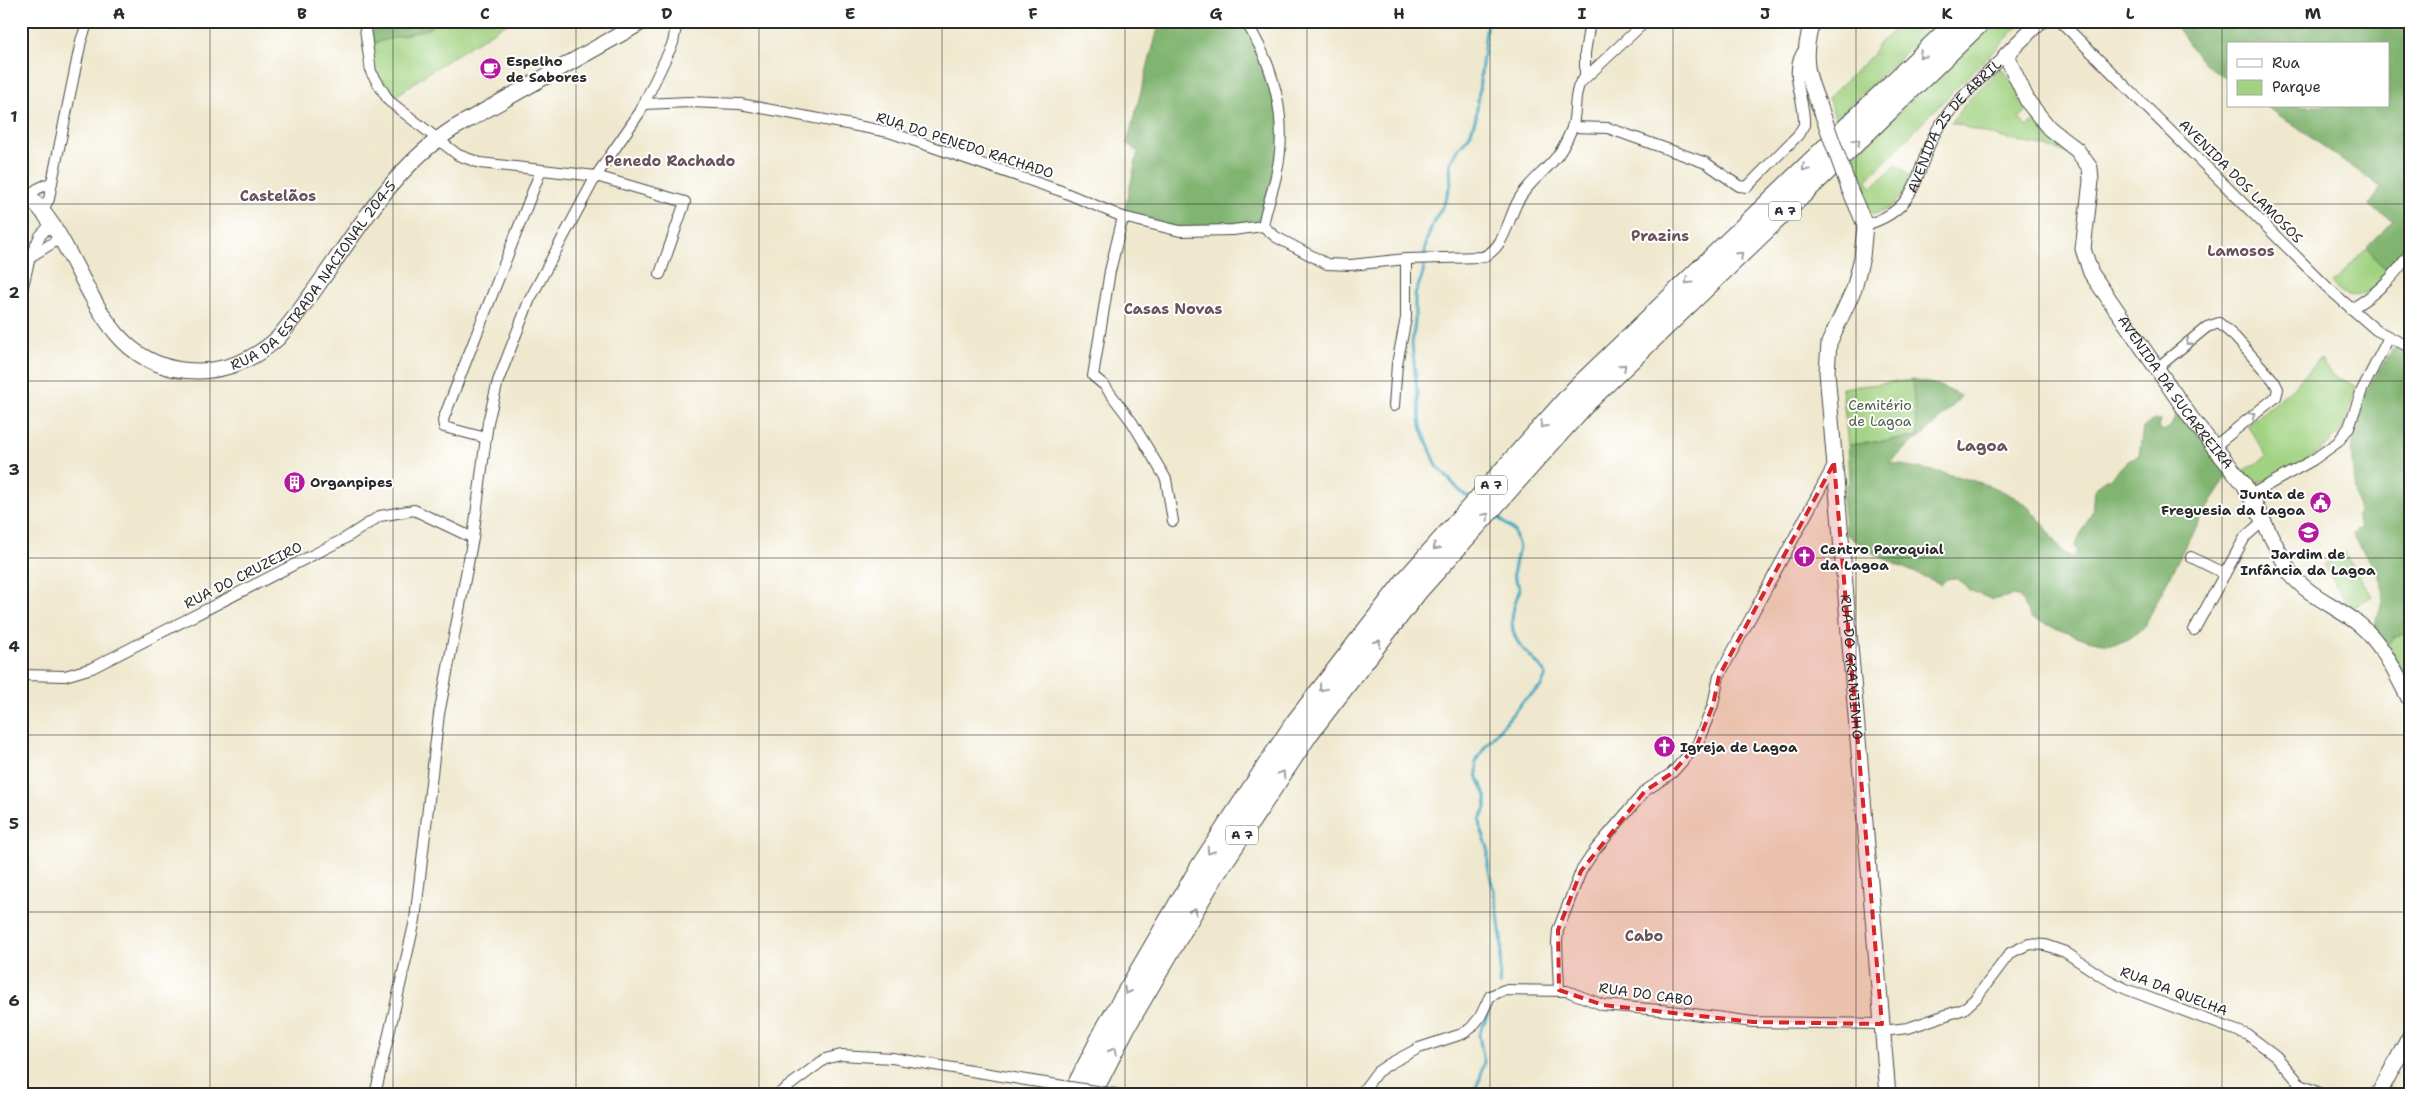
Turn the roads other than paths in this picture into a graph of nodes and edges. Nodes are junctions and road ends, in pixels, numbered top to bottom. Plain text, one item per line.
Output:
1 (88, 21) edge
2 (364, 21) edge
3 (644, 21) edge
4 (677, 21) edge
5 (1246, 21) edge
6 (1590, 21) edge
7 (1646, 21) edge
8 (1813, 21) edge
9 (1957, 21) edge
10 (1982, 21) edge
11 (2040, 21) edge
12 (2060, 21) edge
13 (1805, 48) junction
14 (2006, 55) junction
15 (1586, 77) junction
16 (644, 104) junction
17 (1572, 127) junction
18 (436, 139) junction
19 (541, 170) junction
20 (596, 176) junction
21 (52, 182) junction
22 (25, 193) edge
23 (46, 217) junction
24 (1123, 217) junction
25 (1865, 225) junction
26 (1262, 226) junction
27 (59, 239) junction
28 (2411, 250) edge
29 (30, 256) junction
30 (1406, 259) junction
31 (660, 274) dead end
32 (21, 294) edge
33 (2351, 309) junction
34 (2389, 337) junction
35 (2411, 348) edge
36 (2157, 368) junction
37 (1582, 395) junction
38 (1394, 406) dead end
39 (486, 438) junction
40 (2215, 446) junction
41 (1834, 463) junction
42 (2250, 495) junction
43 (1173, 521) dead end
44 (2262, 522) junction
45 (473, 538) junction
46 (2191, 557) dead end
47 (2225, 574) junction
48 (1412, 586) junction
49 (2194, 630) dead end
50 (21, 675) edge
51 (2411, 702) edge
52 (1559, 990) junction
53 (1882, 1028) junction
54 (2411, 1034) edge
55 (375, 1095) edge
56 (777, 1095) edge
57 (1072, 1095) edge
58 (1091, 1095) edge
59 (1121, 1095) edge
60 (1360, 1095) edge
61 (1888, 1095) edge
62 (2324, 1095) edge
63 (2378, 1095) edge

1 - 21 street
2 - 18 street
3 - 18 street, RUA DA ESTRADA NACIONAL 204-5
4 - 16 street
5 - 26 street
6 - 15 street
7 - 15 street
8 - 13 street
9 -> 37 highway, A 7
37 -> 10 highway, A 7
11 - 14 street, AVENIDA 25 DE ABRIL
12 - 33 street, AVENIDA DOS LAMOSOS
13 - 17 street
13 - 25 street, bridge
14 - 25 street, AVENIDA 25 DE ABRIL
14 - 36 street, AVENIDA DA SUCARREIRA
15 - 17 street
16 - 20 street
16 - 24 street, RUA DO PENEDO RACHADO
17 - 30 street
18 - 19 street
18 - 27 street, RUA DA ESTRADA NACIONAL 204-5
19 - 20 street
19 - 39 street
20 - 31 street
20 - 39 street
21 - 22 street
21 - 23 street
22 - 23 street, RUA DA ESTRADA NACIONAL 204-5
23 - 27 street, RUA DA ESTRADA NACIONAL 204-5
23 - 29 street
24 - 26 street, RUA DO PENEDO RACHADO
24 - 43 street
25 - 41 street, RUA DO GRANJINHO
26 - 30 street
27 - 29 street
28 - 33 street
29 - 32 street
30 - 38 street
33 - 34 street, AVENIDA DOS LAMOSOS
34 - 35 street, AVENIDA DOS LAMOSOS
34 - 42 street
36 - 40 street, AVENIDA DA SUCARREIRA
40 -> 36 street
37 - 48 highway, A 7
39 - 45 street
40 - 42 street, AVENIDA DA SUCARREIRA
41 - 52 street
41 - 53 street, RUA DO GRANJINHO
42 - 44 street, AVENIDA DA SUCARREIRA
44 - 47 street
44 - 51 street, AVENIDA DA SUCARREIRA
45 - 50 street, RUA DO CRUZEIRO
45 - 55 street
46 - 47 street
47 - 49 street
48 -> 57 highway, A 7
58 -> 48 highway, A 7
52 - 53 street, RUA DO CABO
52 - 60 street, RUA DO CABO
53 - 61 street, RUA DO GRANJINHO
53 - 62 street, RUA DA QUELHA
54 - 63 street
56 - 59 street, bridge

